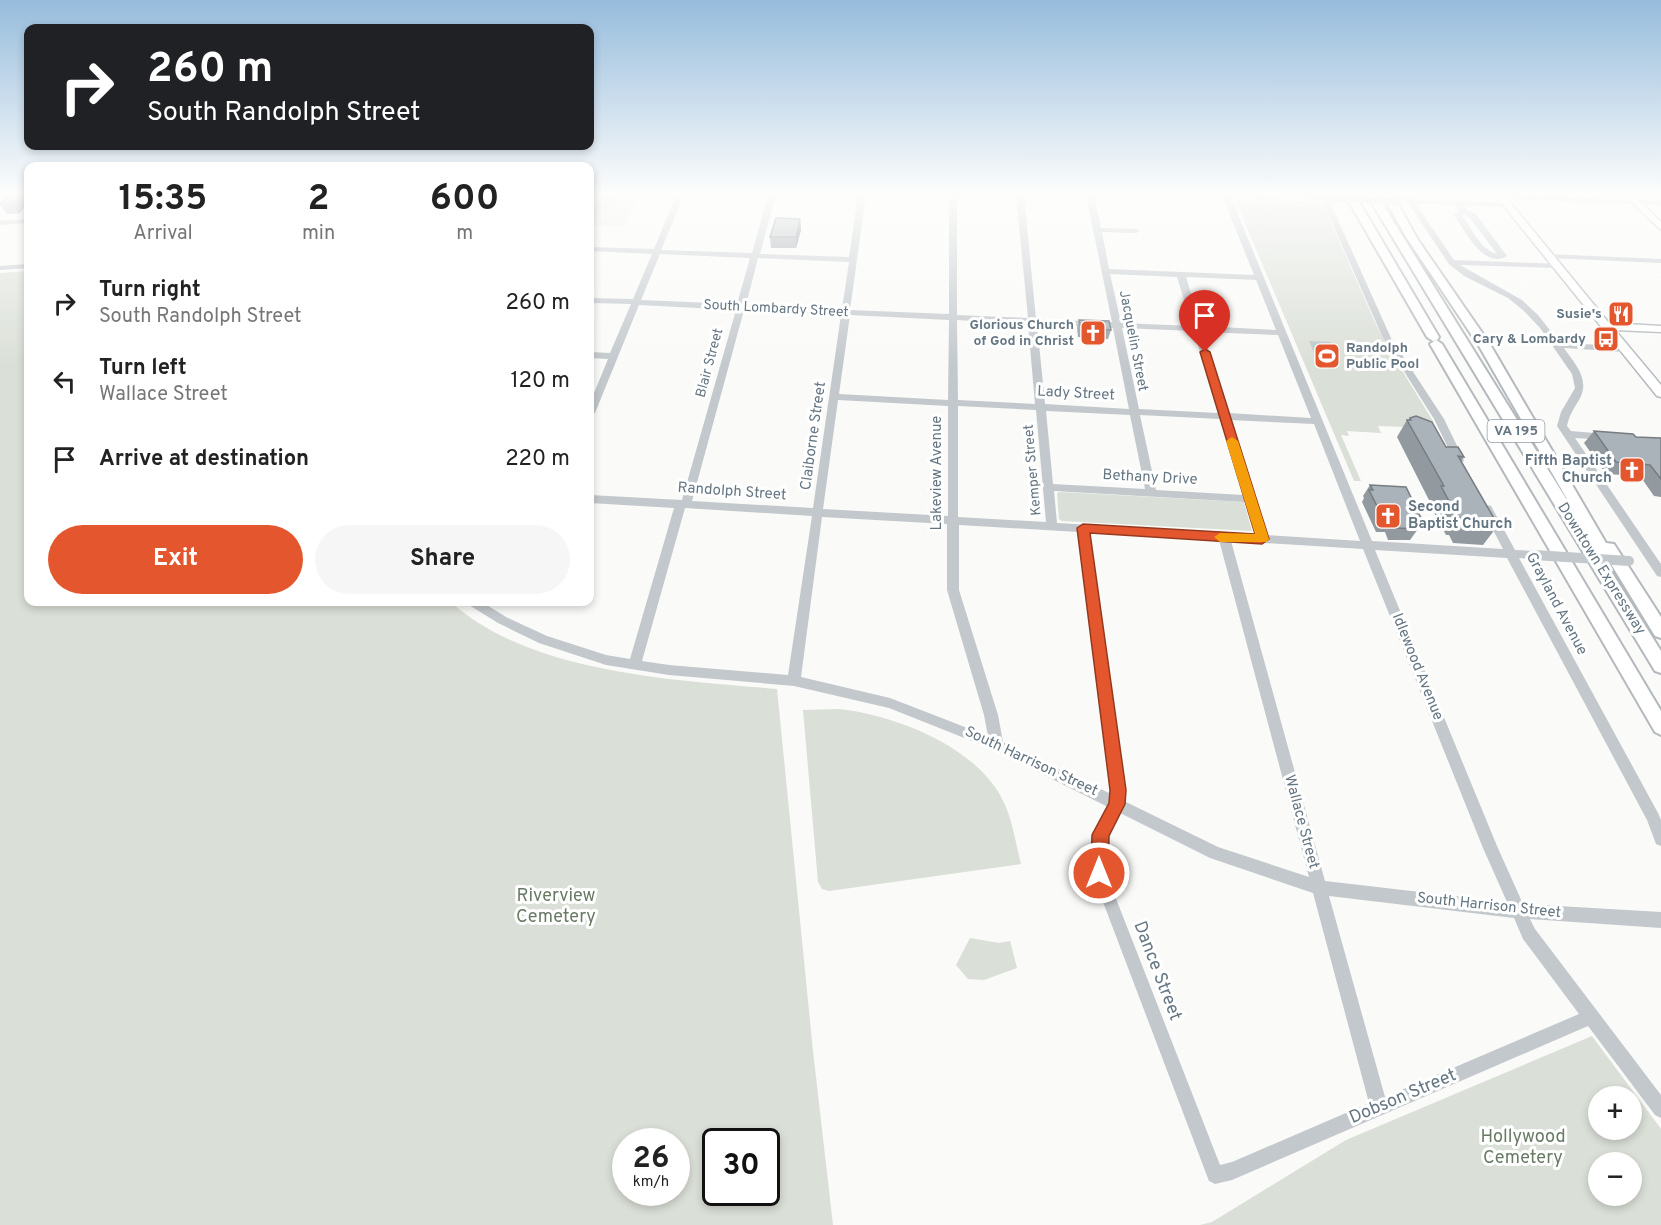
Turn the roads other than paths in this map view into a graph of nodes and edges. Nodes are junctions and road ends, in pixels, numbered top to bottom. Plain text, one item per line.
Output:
1 (656, 252) edge
2 (660, 252) edge
3 (756, 252) edge
4 (854, 252) edge
5 (955, 252) edge
6 (1026, 252) edge
7 (1101, 252) edge
8 (1249, 252) edge
9 (1352, 252) edge
10 (1379, 252) edge
11 (1383, 252) edge
12 (1407, 252) edge
13 (1421, 252) edge
14 (1445, 252) edge
15 (1486, 252) edge
16 (1547, 252) edge
17 (755, 256) junction
18 (1550, 256) junction
19 (853, 260) junction
20 (1499, 261) junction
21 (1661, 261) edge
22 (1452, 262) junction
23 (24, 266) edge
24 (1391, 266) junction
25 (1558, 266) junction
26 (0, 268) edge
27 (1105, 271) junction
28 (1181, 275) junction
29 (1260, 278) junction
30 (594, 300) edge
31 (636, 302) junction
32 (741, 307) junction
33 (846, 312) junction
34 (958, 317) junction
35 (1032, 318) junction
36 (1115, 322) junction
37 (1198, 326) junction
38 (1606, 326) junction
39 (1281, 329) junction
40 (1661, 329) edge
41 (1556, 345) junction
42 (1623, 349) junction
43 (594, 355) edge
44 (613, 356) junction
45 (1661, 393) edge
46 (833, 397) junction
47 (594, 403) edge
48 (951, 403) junction
49 (1041, 407) junction
50 (1134, 412) junction
51 (1224, 417) junction
52 (1318, 421) junction
53 (1566, 434) junction
54 (1617, 437) edge
55 (1468, 475) edge
56 (1049, 487) junction
57 (1151, 493) junction
58 (1479, 495) edge
59 (594, 499) edge
60 (1250, 499) junction
61 (1575, 499) junction
62 (684, 504) junction
63 (819, 513) junction
64 (952, 520) junction
65 (1052, 527) junction
66 (1083, 528) junction
67 (1224, 537) junction
68 (1262, 539) junction
69 (1368, 545) junction
70 (1512, 554) junction
71 (1657, 562) edge
72 (1661, 573) edge
73 (479, 606) edge
74 (1661, 631) edge
75 (1661, 647) edge
76 (634, 665) junction
77 (1661, 666) edge
78 (794, 681) junction
79 (1660, 727) edge
80 (997, 745) junction
81 (1117, 804) junction
82 (1661, 839) edge
83 (1319, 888) junction
84 (1518, 910) junction
85 (1661, 920) edge
86 (1591, 1017) junction
87 (1379, 1107) junction
88 (1661, 1110) edge
89 (1215, 1175) joint

1 - 31 street
2 - 17 street
3 - 17 street, Blair Street
4 - 19 street, Claiborne Street
5 - 34 street, Lakeview Avenue
6 - 35 street, Kemper Street
7 - 27 street, Jacquelin Street
8 - 29 street, Idlewood Avenue
9 - 55 street
10 - 24 highway
11 - 24 highway, Downtown Expressway / VA 195
12 - 77 highway, Downtown Expressway / VA 195
13 - 61 highway
14 - 22 street
15 - 20 street
16 - 18 main road
17 - 19 street
17 - 32 street, Blair Street
18 - 21 street
18 - 25 main road
19 - 33 street, Claiborne Street
20 - 22 street
20 - 25 street
22 - 41 street
23 - 26 street
24 - 79 highway, Downtown Expressway / VA 195
25 - 38 main road
27 - 28 street
27 - 36 street, Jacquelin Street
28 - 29 street
28 - 37 street
29 - 39 street, Idlewood Avenue
30 - 31 street, South Lombardy Street
31 - 32 street, South Lombardy Street
31 - 44 street
32 - 33 street, South Lombardy Street
32 - 62 street, Blair Street
33 - 34 street, South Lombardy Street
33 - 46 street, Claiborne Street
34 - 35 street, South Lombardy Street
34 - 48 street, Lakeview Avenue
35 - 36 street, South Lombardy Street
35 - 49 street, Kemper Street
36 - 37 street, South Lombardy Street
36 - 50 street, Jacquelin Street
37 - 39 street, South Lombardy Street
37 - 51 street
38 - 40 main road
38 - 42 main road
39 - 52 street, Idlewood Avenue
41 - 42 street
41 - 53 street
42 - 45 main road
43 - 44 street
44 - 47 street
46 - 48 street, Lady Street
46 - 63 street, Claiborne Street
48 - 49 street, Lady Street
48 - 64 street, Lakeview Avenue
49 - 50 street, Lady Street
49 - 56 street, Kemper Street
50 - 51 street, Lady Street
50 - 57 street, Jacquelin Street
51 - 52 street, Lady Street
51 - 60 street
52 - 69 street, Idlewood Avenue
53 - 54 street
53 - 71 street
56 - 57 street, Bethany Drive
56 - 65 street, Kemper Street
57 - 60 street, Bethany Drive
58 - 70 street, Grayland Avenue
59 - 62 street, Randolph Street
60 - 68 street
61 - 74 highway
61 - 75 highway
62 - 63 street, Randolph Street
62 - 76 street, Blair Street
63 - 64 street, Randolph Street
63 - 78 street, Claiborne Street
64 - 65 street, Randolph Street
64 - 80 street, Lakeview Avenue
65 - 66 street, Randolph Street
66 - 67 street, Randolph Street
66 - 81 street
67 - 68 street, Randolph Street
67 - 83 street, Wallace Street
68 - 69 street, Randolph Street
69 - 70 street, Randolph Street
69 - 84 street, Idlewood Avenue
70 - 71 street, Randolph Street, bridge
70 - 82 street, Grayland Avenue
71 - 72 street
73 - 76 street, South Harrison Street
76 - 78 street, South Harrison Street
78 - 80 street, South Harrison Street
80 - 81 street, South Harrison Street
81 - 83 street, South Harrison Street
81 - 89 street, Dance Street
83 - 84 street, South Harrison Street
83 - 87 street, Wallace Street
84 - 85 street, South Harrison Street
84 - 86 street, Idlewood Avenue
86 - 87 street, Dobson Street
86 - 88 street, Idlewood Avenue
87 - 89 street, Dobson Street

